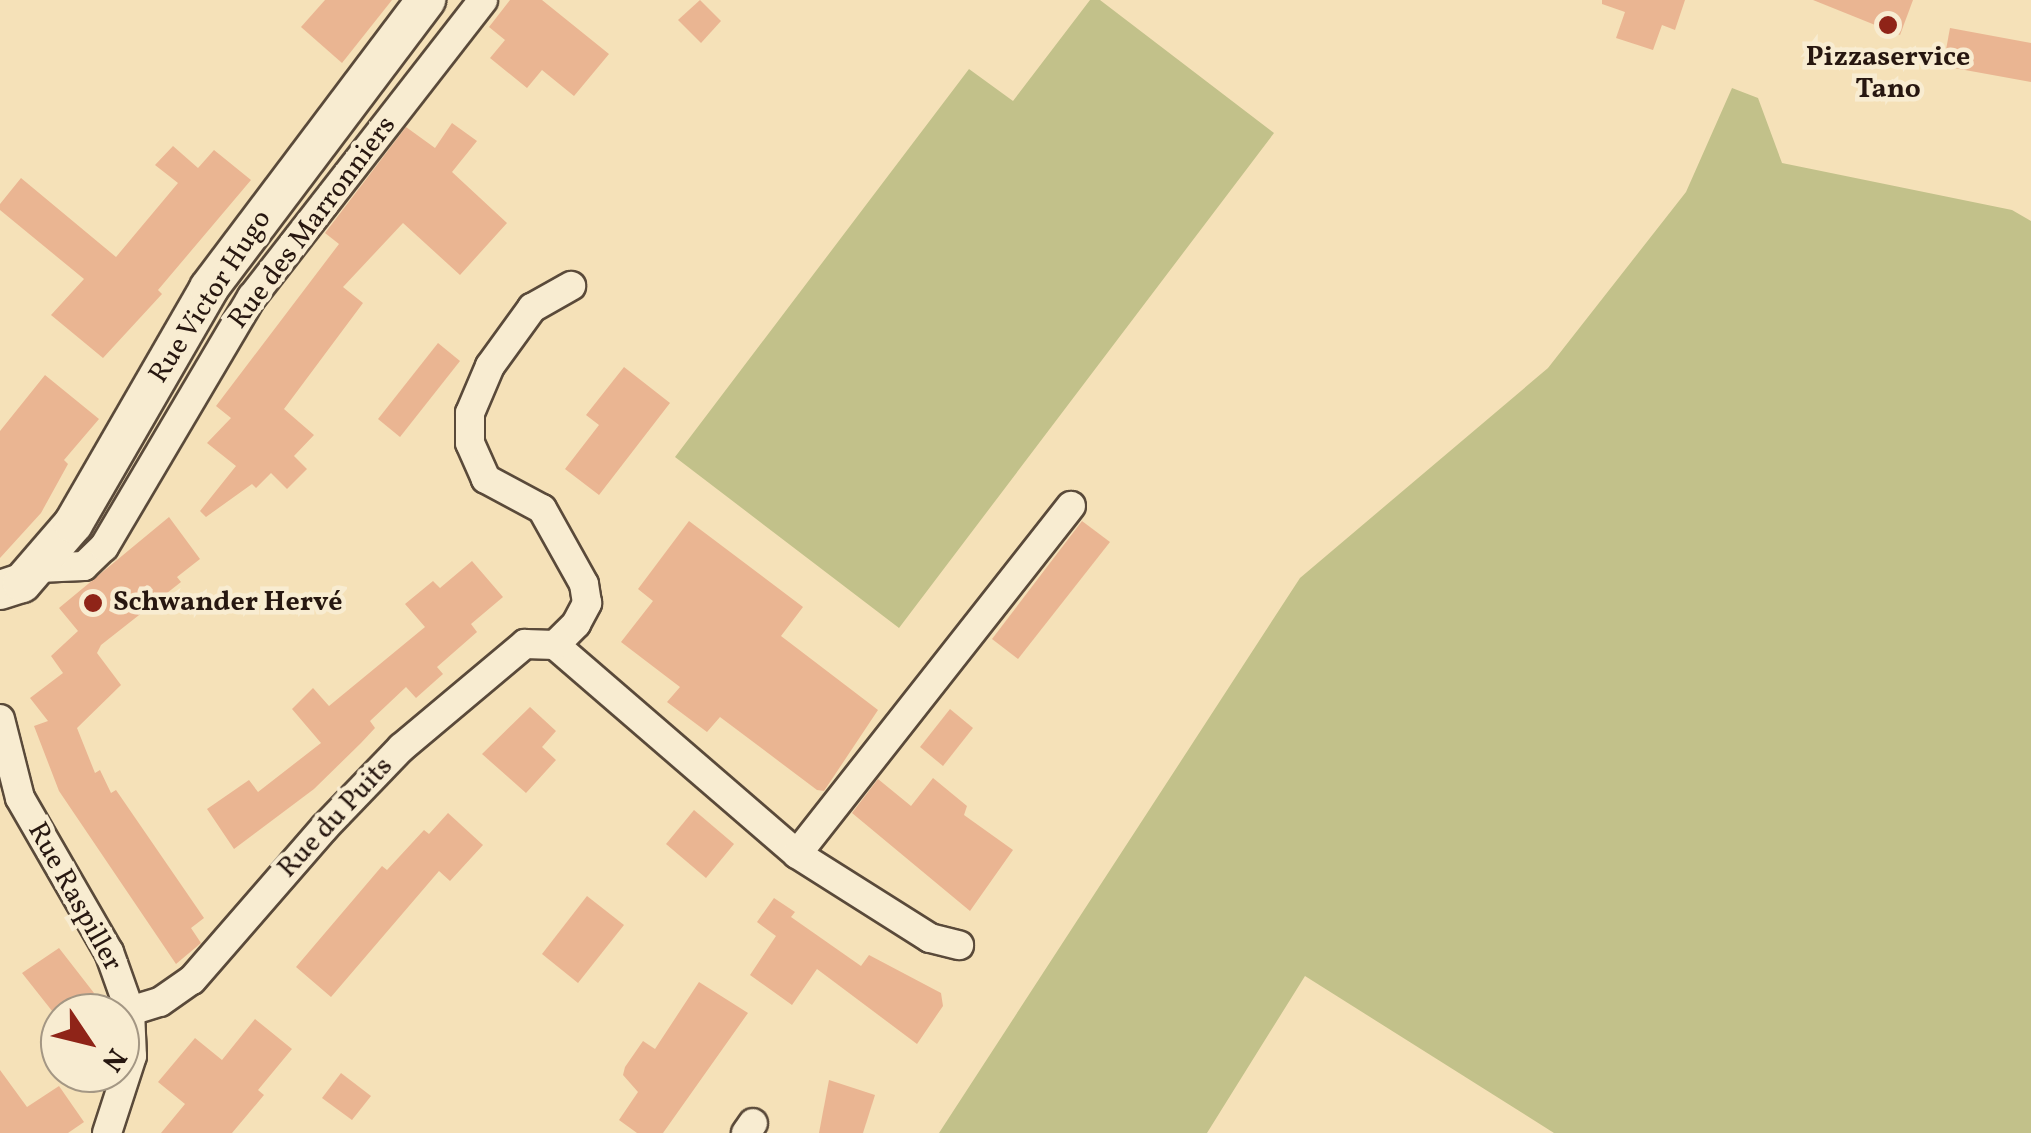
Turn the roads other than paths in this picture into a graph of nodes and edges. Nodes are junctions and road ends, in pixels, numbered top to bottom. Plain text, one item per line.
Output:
1 (426, 0) edge
2 (483, 0) edge
3 (571, 286) dead end
4 (1070, 506) dead end
5 (38, 568) junction
6 (0, 591) edge
7 (556, 645) junction
8 (0, 720) edge
9 (8, 788) edge
10 (797, 854) junction
11 (960, 945) dead end
12 (124, 993) edge
13 (140, 1008) edge
14 (120, 1093) edge
15 (107, 1133) edge

1 - 5 street, Rue Victor Hugo
2 - 5 street, Rue des Marronniers
3 - 7 street
4 - 10 street
5 - 6 street, Rue Victor Hugo
7 - 10 street
7 - 13 street, Rue du Puits
8 - 9 street, Rue Raspiller
9 - 12 street, Rue Raspiller
10 - 11 street
14 - 15 street, Rue Raspiller

